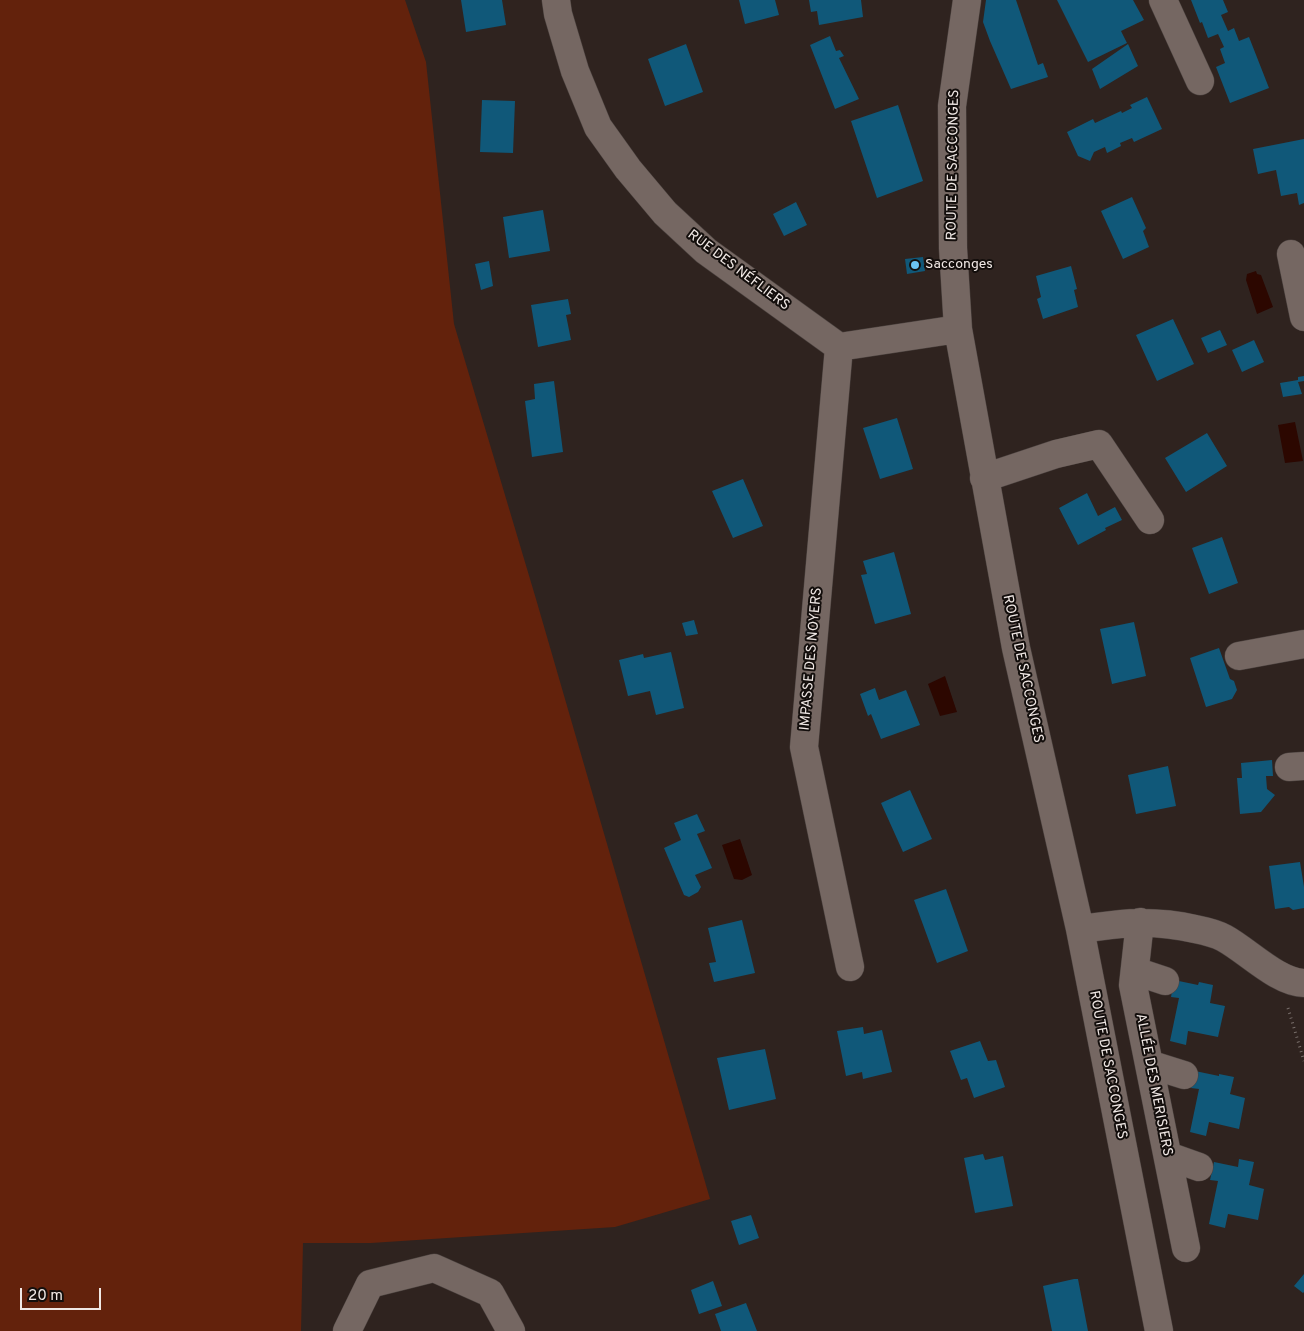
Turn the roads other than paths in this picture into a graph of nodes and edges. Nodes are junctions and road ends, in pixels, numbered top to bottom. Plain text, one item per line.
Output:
1 (556, 0) edge
2 (967, 0) edge
3 (1163, 0) edge
4 (1200, 81) dead end
5 (1291, 254) dead end
6 (1304, 316) edge
7 (958, 329) junction
8 (839, 347) junction
9 (984, 478) junction
10 (1150, 520) dead end
11 (1304, 644) edge
12 (1239, 656) dead end
13 (1140, 922) junction
14 (1080, 929) junction
15 (850, 967) dead end
16 (1135, 971) junction
17 (1165, 982) dead end
18 (1304, 983) edge
19 (1149, 1064) junction
20 (1184, 1076) dead end
21 (1168, 1156) junction
22 (1199, 1167) dead end
23 (1186, 1248) dead end
24 (348, 1331) edge
25 (511, 1331) edge
26 (1159, 1331) edge

1 - 8 street, RUE DES NÉFLIERS
2 - 7 street, ROUTE DE SACCONGES
3 - 4 street
5 - 6 street
7 - 8 street
7 - 9 street, ROUTE DE SACCONGES
8 - 15 street, IMPASSE DES NOYERS
9 - 10 street
9 - 14 street, ROUTE DE SACCONGES
11 - 12 street
13 - 14 street
13 - 16 street, ALLÉE DES MERISIERS
13 - 18 street
14 - 26 street, ROUTE DE SACCONGES
16 - 17 street
16 - 19 street, ALLÉE DES MERISIERS
19 - 20 street
19 - 21 street, ALLÉE DES MERISIERS
21 - 22 street
21 - 23 street, ALLÉE DES MERISIERS
24 - 25 street

